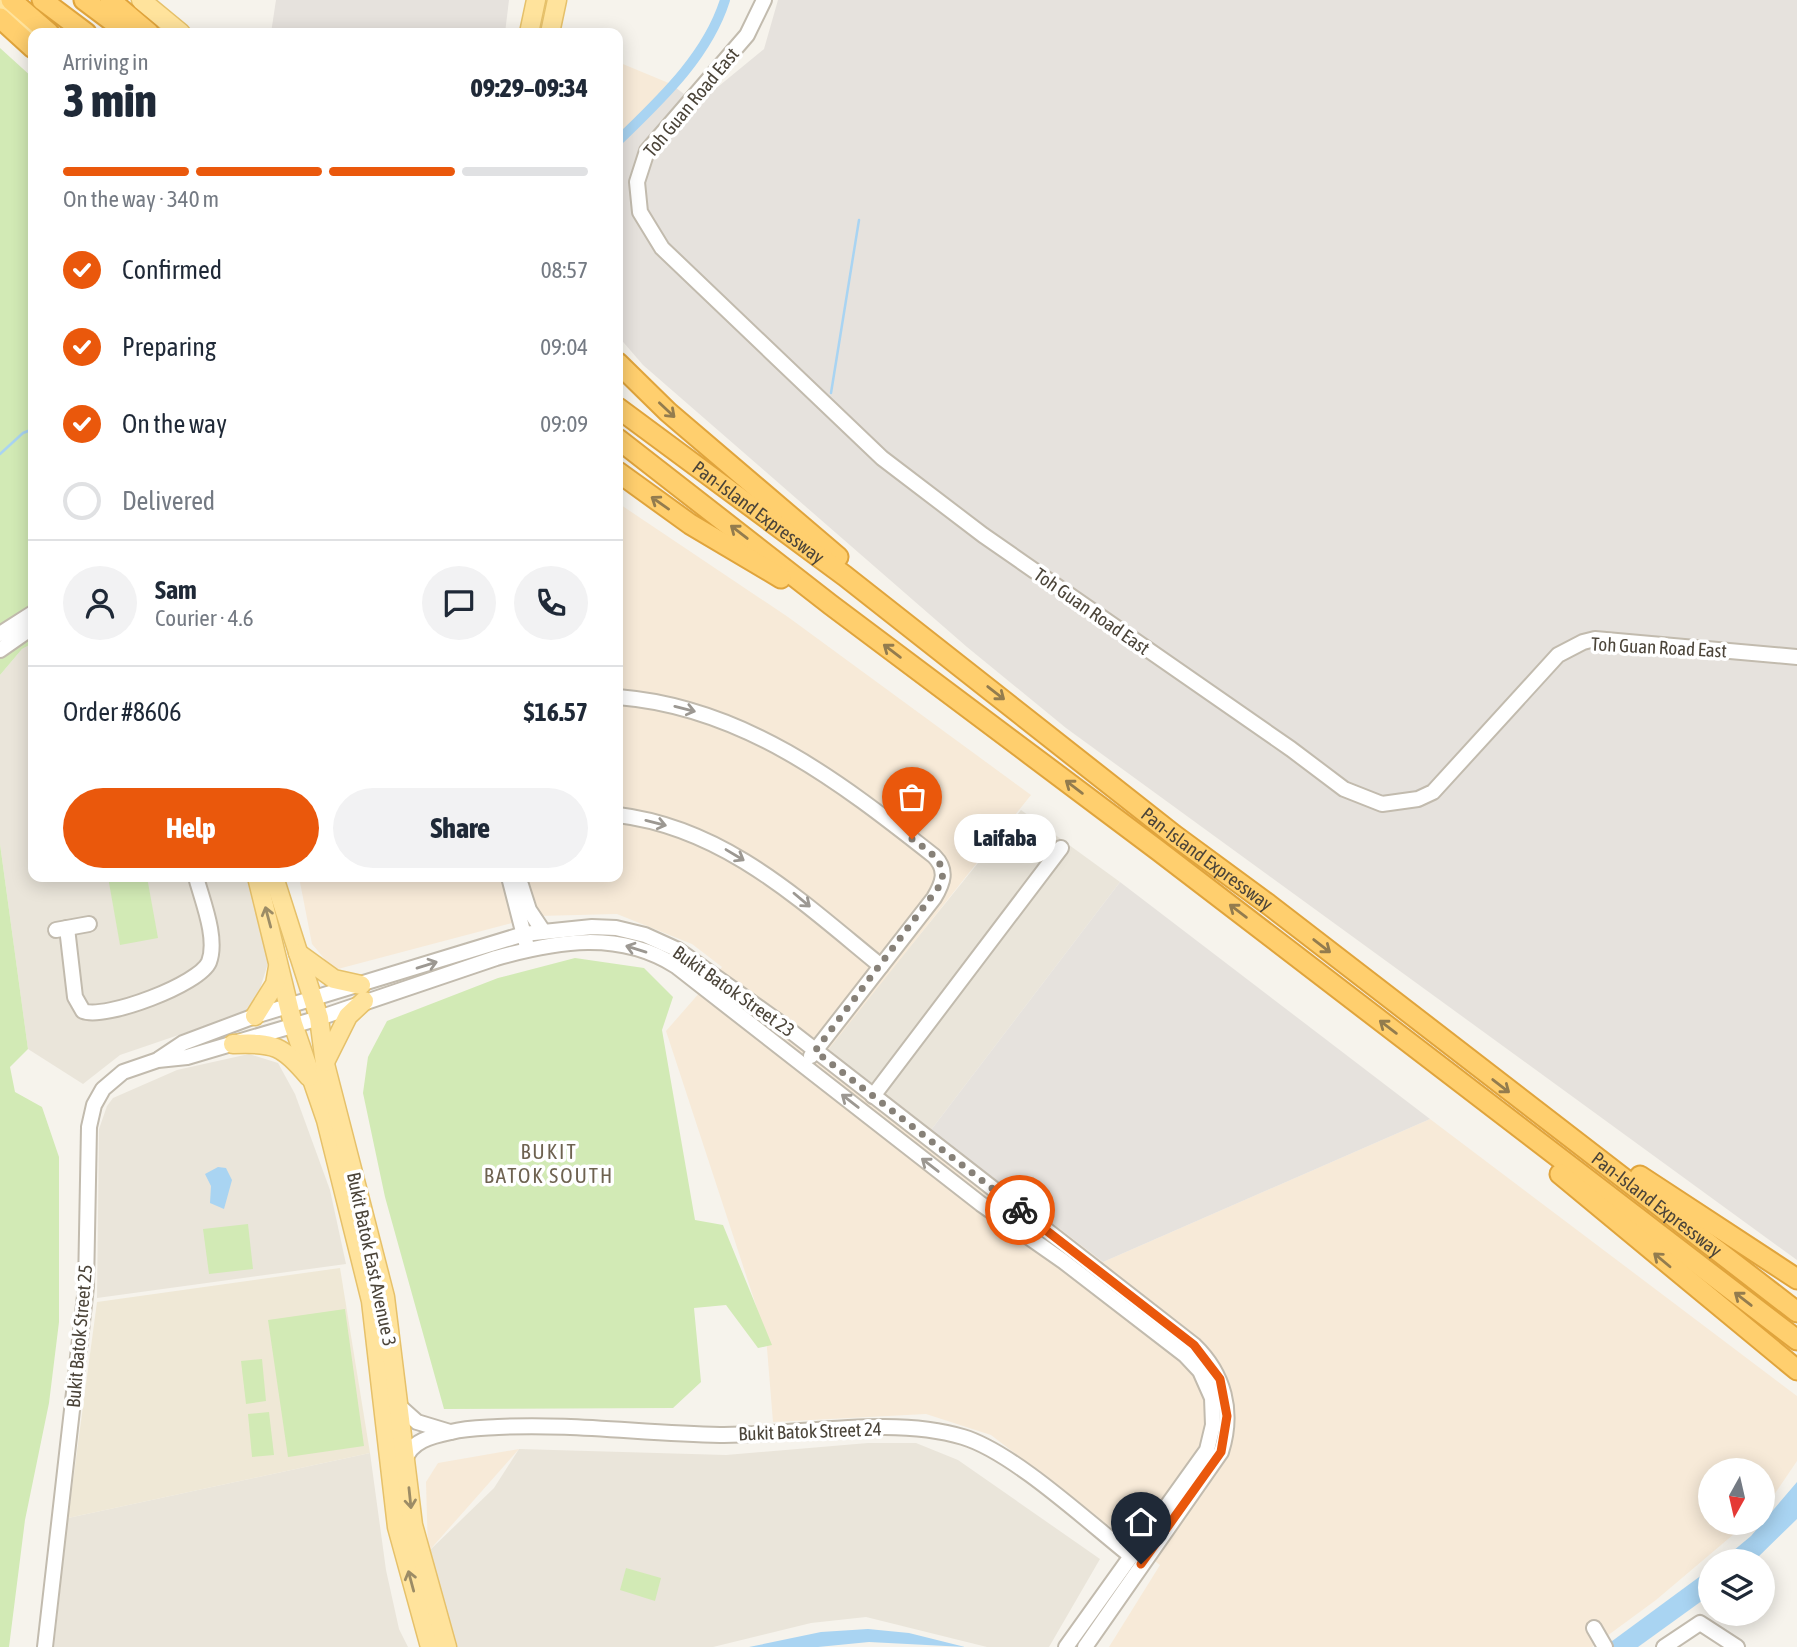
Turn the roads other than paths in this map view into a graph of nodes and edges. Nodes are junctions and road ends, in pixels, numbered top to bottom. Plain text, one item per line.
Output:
1 (11, 0) edge
2 (42, 0) edge
3 (84, 0) edge
4 (110, 0) edge
5 (141, 0) edge
6 (536, 0) edge
7 (557, 0) edge
8 (764, 0) edge
9 (0, 7) edge
10 (0, 18) edge
11 (43, 28) edge
12 (79, 28) edge
13 (121, 28) edge
14 (143, 28) edge
15 (175, 28) edge
16 (531, 28) edge
17 (552, 28) edge
18 (28, 30) edge
19 (28, 43) edge
20 (623, 368) edge
21 (623, 412) edge
22 (623, 443) edge
23 (623, 476) edge
24 (831, 605) junction
25 (28, 616) edge
26 (28, 630) edge
27 (0, 634) edge
28 (0, 650) edge
29 (942, 651) junction
30 (1797, 657) edge
31 (623, 698) edge
32 (623, 816) edge
33 (1060, 848) dead end
34 (198, 882) edge
35 (258, 882) edge
36 (276, 882) edge
37 (510, 882) edge
38 (521, 882) edge
39 (89, 924) dead end
40 (543, 931) junction
41 (524, 934) junction
42 (528, 949) junction
43 (298, 953) junction
44 (279, 958) junction
45 (881, 966) junction
46 (363, 993) junction
47 (314, 1000) junction
48 (291, 1015) junction
49 (255, 1016) junction
50 (319, 1018) junction
51 (233, 1044) junction
52 (815, 1051) junction
53 (158, 1060) junction
54 (325, 1064) junction
55 (804, 1065) junction
56 (1443, 1068) junction
57 (316, 1085) junction
58 (873, 1096) junction
59 (1585, 1146) junction
60 (1797, 1279) edge
61 (1797, 1312) edge
62 (1797, 1340) edge
63 (1797, 1370) edge
64 (399, 1406) junction
65 (450, 1432) junction
66 (405, 1461) junction
67 (1131, 1556) junction
68 (1594, 1628) dead end
69 (1605, 1646) edge
70 (44, 1647) edge
71 (430, 1647) edge
72 (447, 1647) edge
73 (1066, 1647) edge
74 (1085, 1647) edge
75 (1664, 1647) edge
76 (1737, 1647) edge

1 - 11 highway
2 - 12 highway
3 - 13 highway
4 - 14 highway
5 - 15 main road
6 - 16 main road
7 - 17 main road
8 - 30 street, Toh Guan Road East
9 - 18 main road
10 - 19 highway
20 -> 29 highway
21 - 29 highway, Pan-Island Expressway
24 -> 22 highway, Pan-Island Expressway
24 -> 23 highway
56 -> 24 highway, Pan-Island Expressway
25 - 27 street
26 - 28 street
29 -> 59 highway, Pan-Island Expressway
31 -> 45 street
32 -> 45 street
33 - 58 street
34 - 39 street
44 -> 35 main road, Bukit Batok East Avenue 3
36 - 43 main road, Bukit Batok East Avenue 3
37 - 41 street
38 - 40 street
40 - 41 street, Bukit Batok Street 23
40 - 52 street, Bukit Batok Street 23
41 - 42 street
46 -> 41 street, Bukit Batok Street 23
42 - 46 street, Bukit Batok Street 23
55 -> 42 street, Bukit Batok Street 23
43 - 46 main road
43 - 47 main road, Bukit Batok East Avenue 3
44 - 48 main road, Bukit Batok East Avenue 3
44 - 49 main road
45 - 52 street
46 - 47 street, Bukit Batok Street 23
46 - 50 street, Bukit Batok Street 23
46 - 54 main road
47 - 48 street, Bukit Batok Street 23
47 - 50 main road, Bukit Batok East Avenue 3
48 - 49 street, Bukit Batok Street 25
48 - 50 street, Bukit Batok Street 23
48 - 51 street, Bukit Batok Street 25
48 - 57 main road, Bukit Batok East Avenue 3
49 - 53 street, Bukit Batok Street 25
50 - 54 main road, Bukit Batok East Avenue 3
51 - 53 street, Bukit Batok Street 25
51 - 57 main road
52 - 55 street
52 - 58 street, Bukit Batok Street 23
53 - 70 street, Bukit Batok Street 25
54 - 64 main road, Bukit Batok East Avenue 3
67 -> 55 street, Bukit Batok Street 23
62 -> 56 highway, Pan-Island Expressway
63 -> 56 highway
71 -> 57 main road, Bukit Batok East Avenue 3
58 - 74 street, Bukit Batok Street 23
59 - 60 highway
59 - 61 highway, Pan-Island Expressway
64 - 65 street, Bukit Batok Street 24
64 - 66 main road, Bukit Batok East Avenue 3
65 - 66 street, Bukit Batok Street 24
65 - 67 street, Bukit Batok Street 24
66 -> 72 main road, Bukit Batok East Avenue 3
67 - 73 street, Bukit Batok Street 23
68 - 69 street
75 - 76 street

